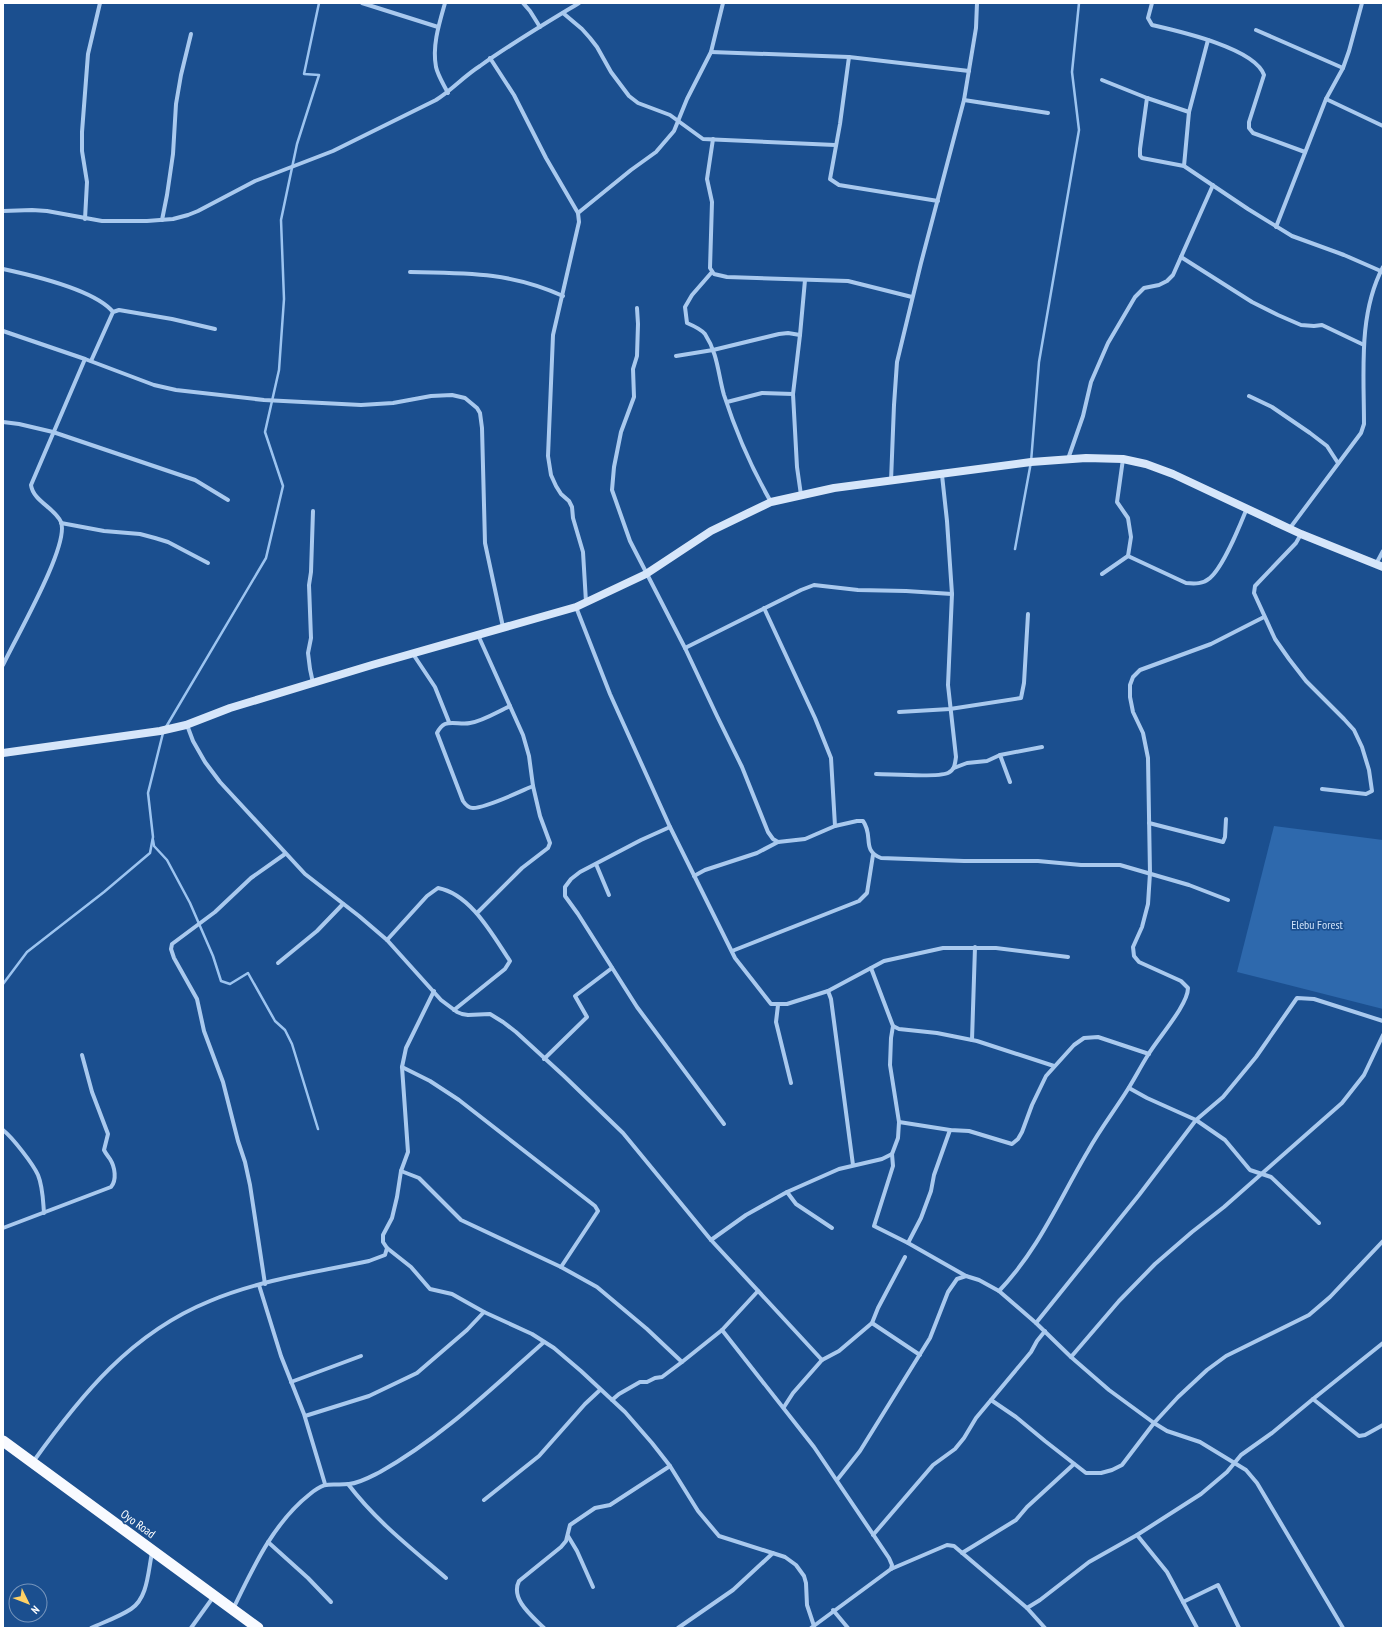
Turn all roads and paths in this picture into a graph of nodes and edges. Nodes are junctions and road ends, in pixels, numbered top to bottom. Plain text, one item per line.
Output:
1 (100, 3) edge
2 (362, 3) edge
3 (445, 3) edge
4 (523, 3) edge
5 (579, 3) edge
6 (722, 3) edge
7 (976, 3) edge
8 (1152, 3) edge
9 (1362, 3) edge
10 (563, 13) junction
11 (438, 27) junction
12 (540, 27) junction
13 (1256, 30) dead end
14 (191, 34) dead end
15 (1208, 40) junction
16 (711, 52) junction
17 (849, 57) junction
18 (490, 58) junction
19 (1342, 68) junction
20 (969, 71) junction
21 (1102, 80) dead end
22 (448, 93) junction
23 (1147, 98) junction
24 (1326, 99) junction
25 (964, 100) junction
26 (1188, 112) junction
27 (1048, 113) dead end
28 (678, 121) junction
29 (1383, 126) edge
30 (712, 139) junction
31 (835, 145) junction
32 (1305, 152) junction
33 (1184, 166) junction
34 (1213, 185) junction
35 (938, 200) junction
36 (3, 211) edge
37 (578, 213) junction
38 (85, 219) junction
39 (162, 220) junction
40 (1276, 227) junction
41 (1181, 257) junction
42 (3, 269) edge
43 (1382, 270) edge
44 (410, 272) dead end
45 (712, 272) junction
46 (805, 280) junction
47 (563, 296) junction
48 (912, 297) junction
49 (637, 308) dead end
50 (113, 312) junction
51 (215, 328) dead end
52 (3, 331) edge
53 (800, 335) junction
54 (1364, 345) junction
55 (713, 350) junction
56 (676, 356) dead end
57 (85, 359) junction
58 (91, 361) junction
59 (794, 394) junction
60 (1249, 396) dead end
61 (727, 402) junction
62 (3, 422) edge
63 (53, 432) junction
64 (1123, 459) junction
65 (1068, 460) junction
66 (1338, 463) junction
67 (942, 474) junction
68 (892, 481) junction
69 (801, 495) junction
70 (228, 500) dead end
71 (771, 502) junction
72 (1247, 508) junction
73 (313, 511) dead end
74 (61, 523) junction
75 (1290, 529) junction
76 (1301, 534) junction
77 (1383, 551) edge
78 (1128, 556) junction
79 (208, 564) dead end
80 (1379, 565) edge
81 (646, 574) junction
82 (1102, 574) dead end
83 (952, 594) junction
84 (586, 603) junction
85 (576, 607) junction
86 (764, 608) junction
87 (1028, 614) dead end
88 (1264, 617) junction
89 (503, 627) junction
90 (478, 635) junction
91 (685, 648) junction
92 (413, 654) junction
93 (3, 665) edge
94 (313, 683) junction
95 (510, 706) junction
96 (950, 709) junction
97 (899, 712) dead end
98 (449, 722) junction
99 (186, 725) junction
100 (1042, 747) dead end
101 (3, 753) edge
102 (1000, 755) junction
103 (954, 768) junction
104 (876, 774) dead end
105 (1010, 782) dead end
106 (533, 786) junction
107 (1322, 789) dead end
108 (1226, 819) dead end
109 (1149, 823) junction
110 (834, 826) junction
111 (670, 827) junction
112 (778, 842) junction
113 (285, 854) junction
114 (873, 855) junction
115 (596, 864) junction
116 (1150, 873) junction
117 (694, 876) junction
118 (609, 895) dead end
119 (1228, 900) dead end
120 (343, 904) junction
121 (477, 913) junction
122 (387, 940) junction
123 (975, 947) junction
124 (732, 951) junction
125 (1068, 957) dead end
126 (278, 964) dead end
127 (612, 968) junction
128 (871, 968) junction
129 (434, 991) junction
130 (828, 991) junction
131 (778, 1005) junction
132 (454, 1010) junction
133 (1383, 1021) edge
134 (893, 1026) junction
135 (1383, 1036) edge
136 (972, 1040) junction
137 (1149, 1054) junction
138 (82, 1055) dead end
139 (544, 1058) junction
140 (1054, 1066) junction
141 (402, 1067) junction
142 (791, 1083) dead end
143 (1129, 1088) junction
144 (1196, 1120) junction
145 (899, 1122) junction
146 (724, 1124) dead end
147 (3, 1130) edge
148 (950, 1130) junction
149 (892, 1154) junction
150 (853, 1165) junction
151 (401, 1171) junction
152 (1262, 1174) junction
153 (787, 1192) junction
154 (44, 1213) junction
155 (1319, 1223) dead end
156 (3, 1228) edge
157 (832, 1228) dead end
158 (711, 1240) junction
159 (1383, 1241) edge
160 (908, 1243) junction
161 (387, 1248) junction
162 (905, 1257) dead end
163 (560, 1267) junction
164 (966, 1276) junction
165 (265, 1284) junction
166 (259, 1285) junction
167 (758, 1291) junction
168 (999, 1291) junction
169 (484, 1312) junction
170 (872, 1323) junction
171 (1036, 1323) junction
172 (722, 1330) junction
173 (1045, 1331) junction
174 (544, 1342) junction
175 (1383, 1343) edge
176 (920, 1355) junction
177 (361, 1356) dead end
178 (1071, 1357) junction
179 (822, 1360) junction
180 (682, 1362) junction
181 (291, 1382) junction
182 (600, 1390) junction
183 (1313, 1399) junction
184 (612, 1400) junction
185 (991, 1400) junction
186 (784, 1407) junction
187 (305, 1416) junction
188 (1154, 1423) junction
189 (1383, 1425) edge
190 (3, 1442) edge
191 (33, 1463) junction
192 (1074, 1464) junction
193 (1234, 1464) junction
194 (670, 1466) junction
195 (837, 1480) junction
196 (326, 1484) junction
197 (348, 1484) junction
198 (484, 1500) dead end
199 (873, 1535) junction
200 (1137, 1535) junction
201 (568, 1536) junction
202 (268, 1542) junction
203 (152, 1550) junction
204 (773, 1553) junction
205 (962, 1553) junction
206 (891, 1569) junction
207 (446, 1578) dead end
208 (594, 1587) dead end
209 (214, 1596) junction
210 (331, 1602) dead end
211 (1183, 1602) junction
212 (1027, 1608) junction
213 (233, 1609) junction
214 (833, 1610) junction
215 (812, 1627) edge
216 (91, 1628) edge
217 (191, 1628) edge
218 (258, 1628) edge
219 (544, 1628) edge
220 (678, 1628) edge
221 (848, 1628) edge
222 (1045, 1628) edge
223 (1197, 1628) edge
224 (1239, 1628) edge
225 (1343, 1628) edge

1 - 38 street
2 - 11 street
3 - 11 street
4 - 12 street
5 - 10 street
6 - 16 street
7 - 20 street
8 - 15 street
9 - 19 street
10 - 12 street
10 - 28 street
11 - 22 street
12 - 18 street
13 - 19 street
14 - 39 street
15 - 26 street
15 - 32 street
16 - 17 street
16 - 28 street
17 - 20 street
17 - 31 street
18 - 22 street
18 - 37 street
19 - 24 street
20 - 25 street
21 - 23 street
22 - 39 street
23 - 26 street
23 - 33 street
24 - 29 street
24 - 32 street
25 - 27 street
25 - 35 street
26 - 33 street
28 - 30 street
28 - 37 street
30 - 31 street
30 - 45 street
31 - 35 street
32 - 40 street
33 - 34 street
34 - 40 street
34 - 41 street
35 - 48 street
36 - 38 street
37 - 47 street
38 - 39 street
40 - 43 street
41 - 54 street
41 - 65 street
42 - 50 street
43 - 54 street
44 - 47 street
45 - 46 street
45 - 55 street
46 - 48 street
46 - 53 street
47 - 84 street
48 - 68 street
49 - 81 street
50 - 51 street
50 - 58 street
52 - 57 street
53 - 55 street
53 - 59 street
54 - 66 street
55 - 56 street
55 - 61 street
57 - 58 street
57 - 63 street
58 - 89 street
59 - 61 street
59 - 69 street
60 - 66 street
61 - 71 street
62 - 63 street
63 - 70 street
63 - 74 street
64 - 65 main road
64 - 72 main road
64 - 78 street
65 - 67 main road
66 - 75 street
67 - 68 main road
67 - 83 street
68 - 69 main road
69 - 71 main road
71 - 81 main road
72 - 75 main road
72 - 78 street
73 - 94 street
74 - 79 street
74 - 93 street
75 - 76 main road
76 - 80 main road
76 - 88 street
77 - 80 street
78 - 82 street
81 - 84 main road
81 - 91 street
83 - 86 street
83 - 96 street
84 - 85 main road
85 - 89 main road
85 - 111 street
86 - 91 street
86 - 110 street
87 - 96 street
88 - 107 street
88 - 109 street
89 - 90 main road
90 - 92 main road
90 - 95 street
91 - 112 street
92 - 94 main road
92 - 98 street
94 - 99 main road
95 - 98 street
95 - 106 street
96 - 97 street
96 - 103 street
98 - 106 street
99 - 101 main road
99 - 113 street
100 - 102 street
102 - 103 street
102 - 105 street
103 - 104 street
106 - 121 street
108 - 109 street
109 - 116 street
110 - 112 street
110 - 114 street
111 - 115 street
111 - 117 street
112 - 117 street
113 - 120 street
113 - 165 street
114 - 116 street
114 - 124 street
115 - 118 street
115 - 127 street
116 - 119 street
116 - 137 street
117 - 124 street
120 - 122 street
120 - 126 street
121 - 122 street
121 - 132 street
122 - 129 street
123 - 125 street
123 - 128 street
123 - 136 street
124 - 131 street
127 - 139 street
127 - 146 street
128 - 130 street
128 - 134 street
129 - 132 street
129 - 141 street
130 - 131 street
130 - 150 street
131 - 142 street
132 - 139 street
133 - 144 street
134 - 136 street
134 - 145 street
135 - 152 street
136 - 140 street
137 - 140 street
137 - 143 street
138 - 154 street
139 - 158 street
140 - 148 street
141 - 151 street
141 - 163 street
143 - 144 street
143 - 168 street
144 - 152 street
144 - 171 street
145 - 148 street
145 - 149 street
147 - 154 street
148 - 160 street
149 - 150 street
149 - 160 street
150 - 153 street
151 - 161 street
151 - 163 street
152 - 155 street
152 - 178 street
153 - 157 street
153 - 158 street
154 - 156 street
158 - 167 street
159 - 188 street
160 - 164 street
161 - 165 street
161 - 169 street
162 - 170 street
163 - 180 street
164 - 168 street
164 - 176 street
165 - 166 street
166 - 181 street
166 - 191 street
167 - 172 street
167 - 179 street
168 - 171 street
169 - 174 street
169 - 187 street
170 - 176 street
170 - 179 street
171 - 173 street
172 - 180 street
172 - 186 street
173 - 178 street
173 - 185 street
174 - 182 street
174 - 197 street
175 - 183 street
176 - 195 street
177 - 181 street
178 - 188 street
179 - 186 street
180 - 184 street
181 - 187 street
182 - 184 street
182 - 198 street
183 - 189 street
183 - 193 street
184 - 194 street
185 - 192 street
185 - 199 street
186 - 195 street
187 - 196 street
188 - 192 street
188 - 193 street
190 - 191 highway, Oyo Road
191 - 203 highway, Oyo Road
192 - 205 street
193 - 200 street
193 - 225 street
194 - 201 street
194 - 204 street
195 - 199 street
196 - 197 street
196 - 202 street
197 - 207 street
199 - 206 street
200 - 211 street
200 - 212 street
201 - 208 street
201 - 219 street
202 - 210 street
202 - 213 street
203 - 209 highway, Oyo Road
203 - 216 street
204 - 215 street
204 - 220 street
205 - 206 street
205 - 212 street
206 - 214 street
209 - 213 highway, Oyo Road
209 - 217 street
211 - 223 street
211 - 224 street
212 - 222 street
213 - 218 highway, Oyo Road
214 - 215 street
214 - 221 street

